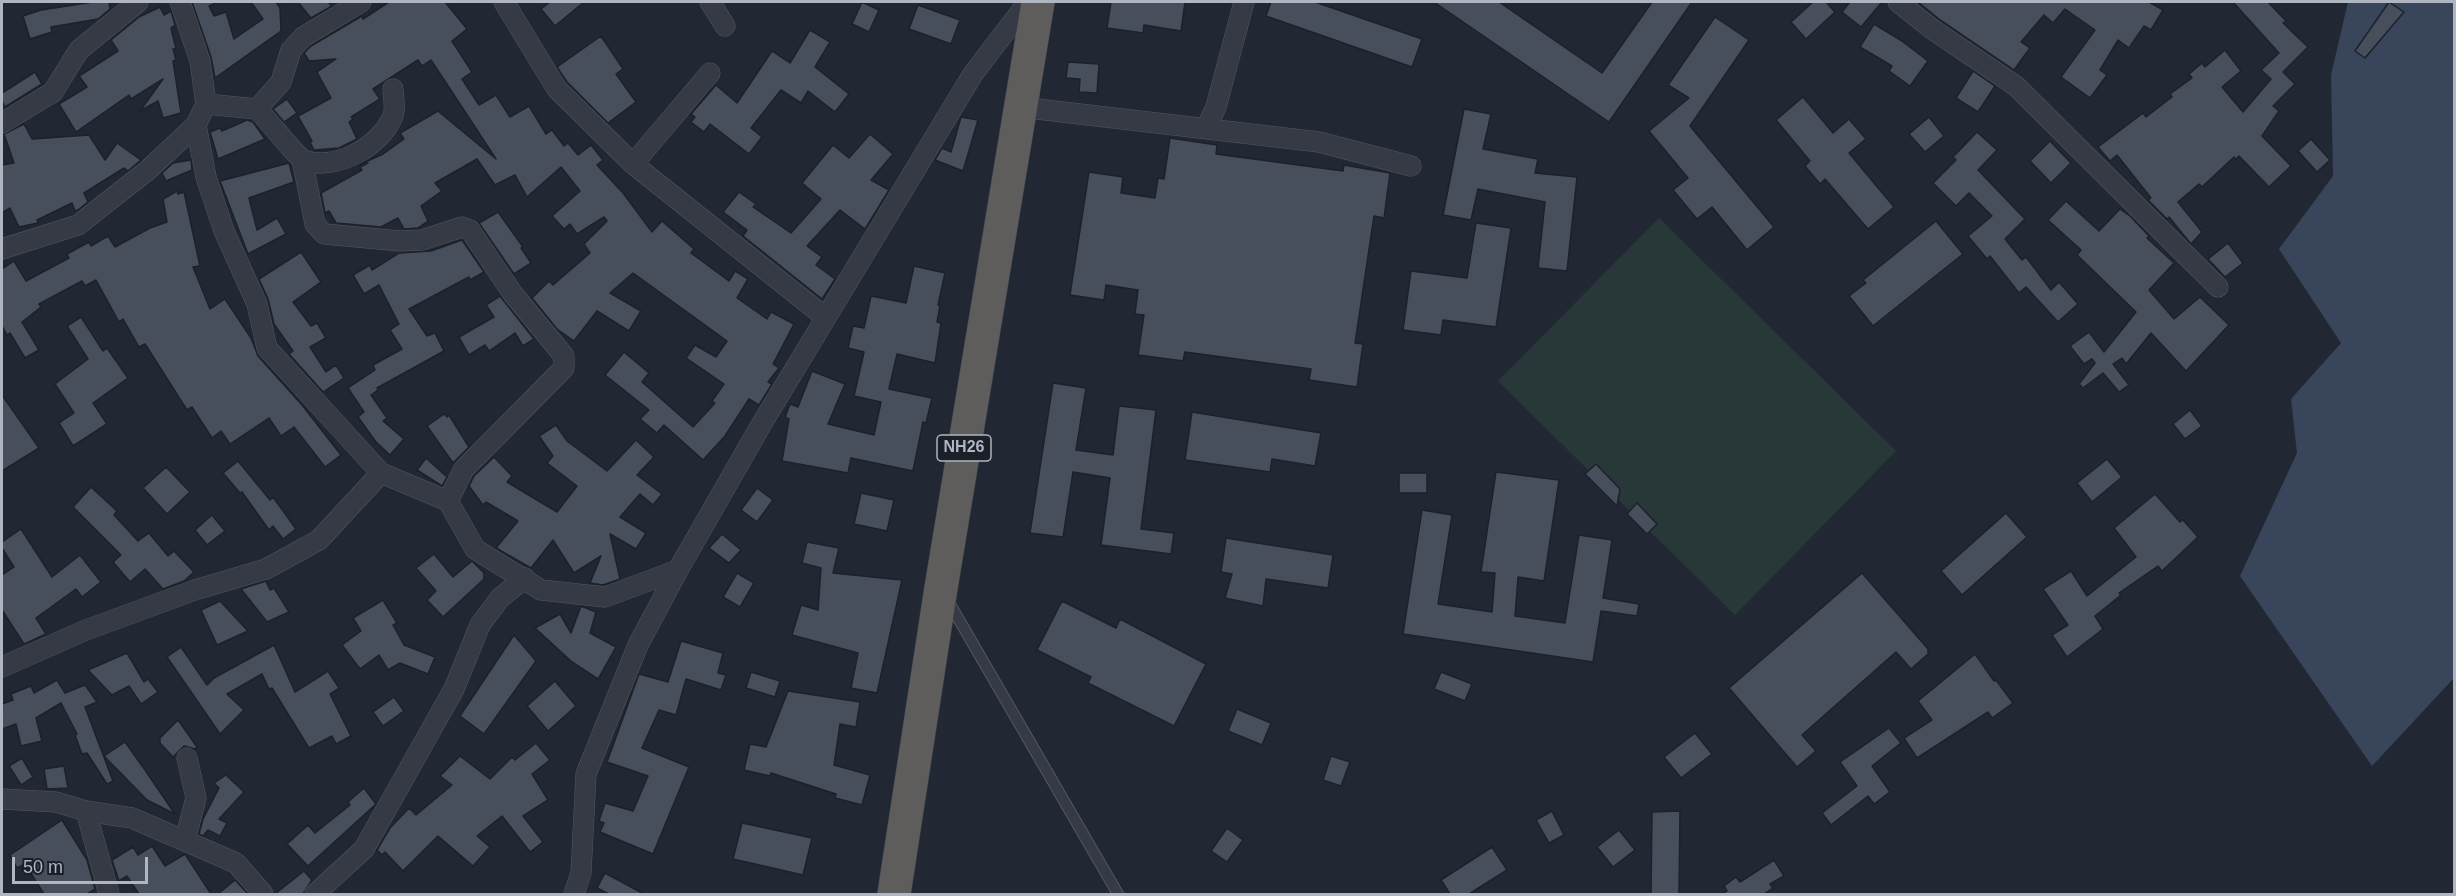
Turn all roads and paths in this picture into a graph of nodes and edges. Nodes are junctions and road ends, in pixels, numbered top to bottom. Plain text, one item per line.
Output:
1 (138, 2) edge
2 (180, 2) edge
3 (361, 2) edge
4 (504, 2) edge
5 (710, 2) edge
6 (1028, 2) edge
7 (1038, 2) edge
8 (1244, 2) edge
9 (1898, 2) edge
10 (725, 26) dead end
11 (710, 73) dead end
12 (393, 88) dead end
13 (206, 104) junction
14 (1020, 107) junction
15 (257, 109) junction
16 (2, 123) edge
17 (196, 125) junction
18 (1206, 128) junction
19 (302, 159) junction
20 (633, 164) junction
21 (1411, 166) dead end
22 (2, 249) edge
23 (2218, 287) dead end
24 (825, 317) junction
25 (381, 473) junction
26 (448, 501) junction
27 (678, 570) junction
28 (525, 578) junction
29 (940, 588) junction
30 (2, 667) edge
31 (187, 758) dead end
32 (2, 799) edge
33 (86, 811) junction
34 (184, 840) junction
35 (109, 894) edge
36 (263, 894) edge
37 (315, 894) edge
38 (574, 894) edge
39 (894, 894) edge
40 (1118, 894) edge

1 - 16 street
2 - 13 street
3 - 15 street
4 - 20 street
5 - 10 street
6 - 24 street
7 - 14 highway, NH26
8 - 18 street
9 - 23 street
11 - 20 street
12 - 19 street
13 - 15 street
13 - 17 street
14 - 18 street
14 - 29 highway, NH26
15 - 19 street
17 - 22 street
17 - 25 street
18 - 21 street
19 - 26 street
20 - 24 street
24 - 27 street
25 - 26 street
25 - 30 street
26 - 28 street
27 - 28 street
27 - 38 street
28 - 37 street
29 - 39 highway, NH26
29 - 40 lane
31 - 34 street
32 - 33 street
33 - 34 street
33 - 35 street
34 - 36 street

